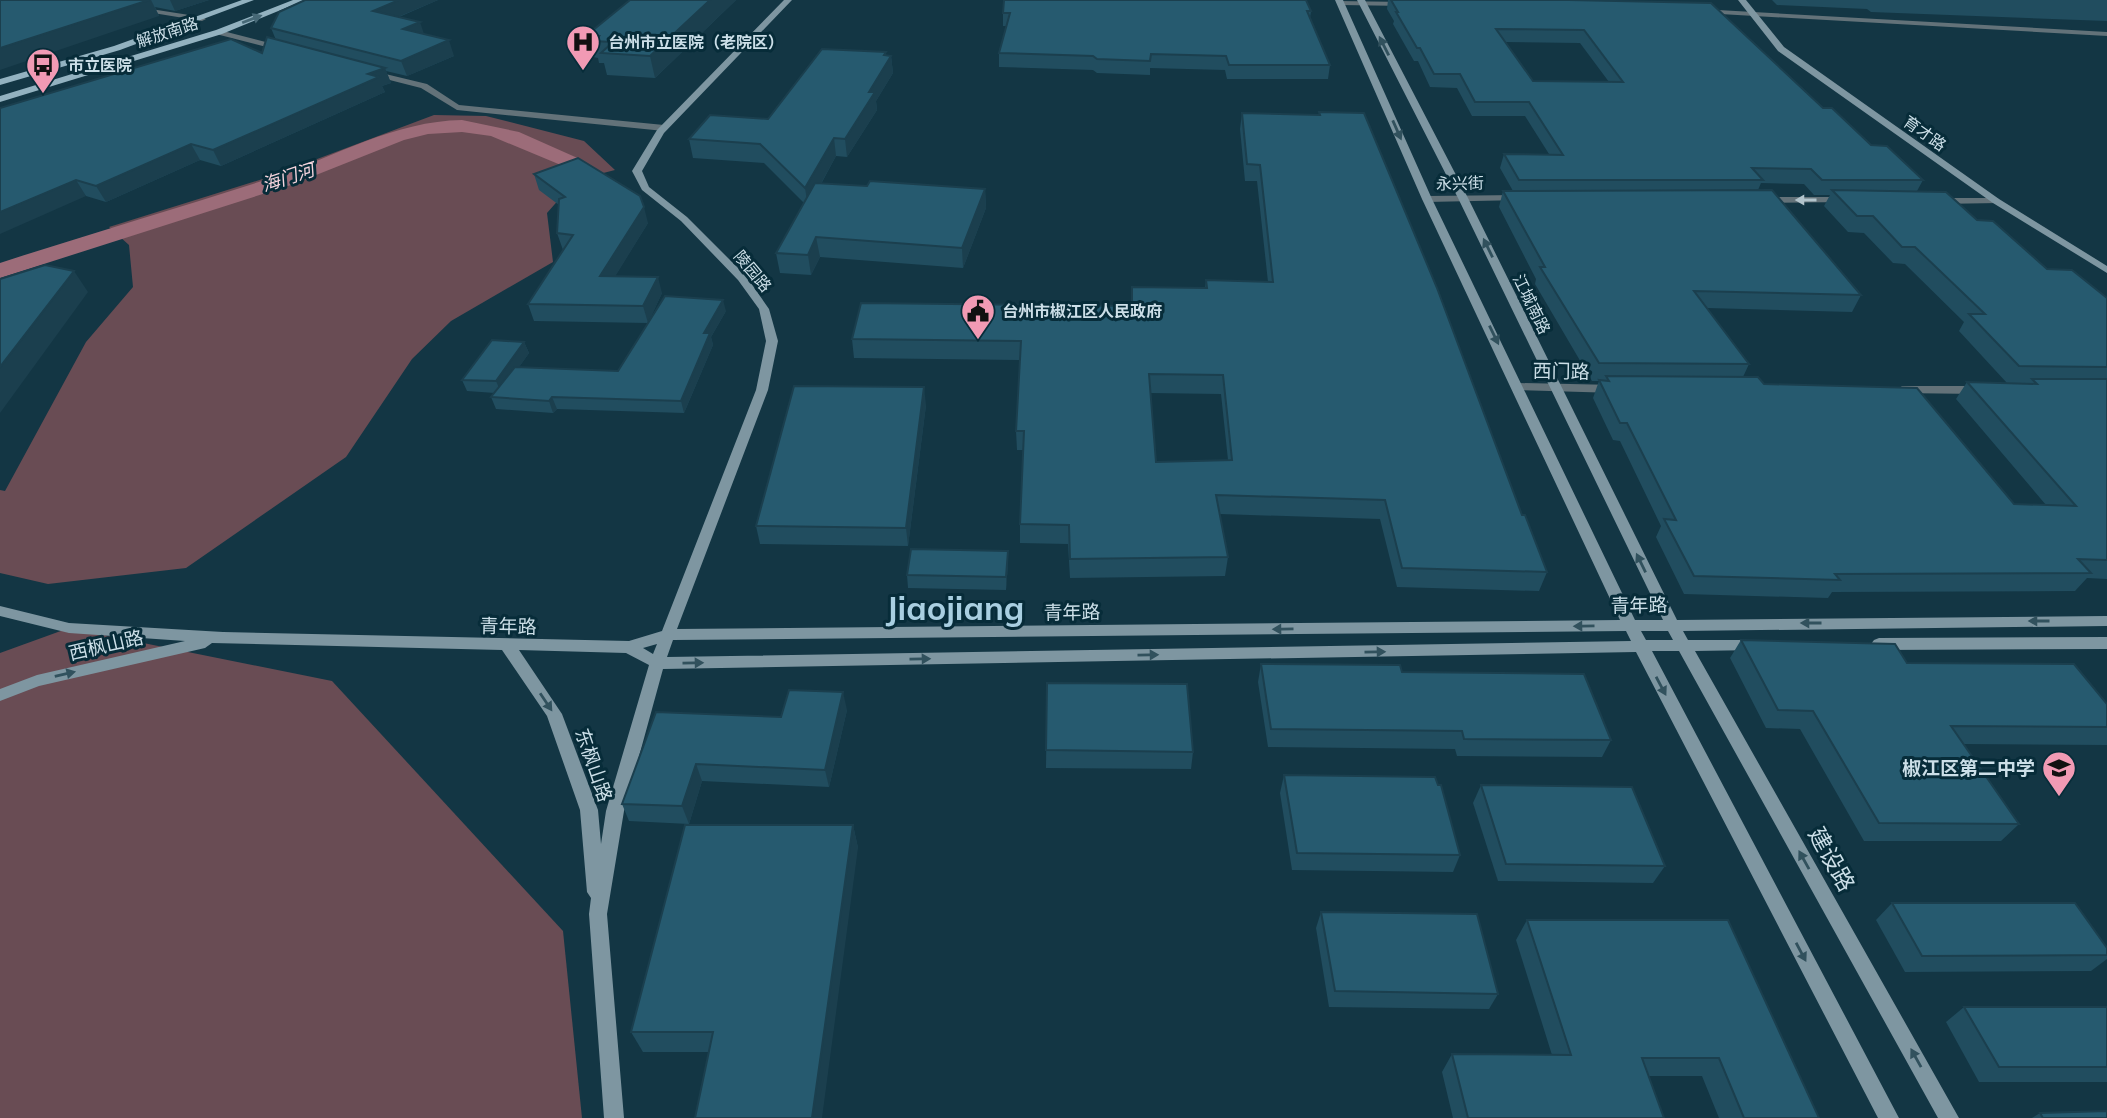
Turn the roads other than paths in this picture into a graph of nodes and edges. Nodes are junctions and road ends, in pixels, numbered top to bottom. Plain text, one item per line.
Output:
1 (250, 0) edge
2 (301, 0) edge
3 (788, 0) edge
4 (1742, 0) edge
5 (1340, 1) edge
6 (1361, 1) edge
7 (1418, 4) edge
8 (137, 8) dead end
9 (1696, 11) edge
10 (1752, 12) junction
11 (202, 19) junction
12 (219, 32) junction
13 (2107, 34) edge
14 (296, 52) edge
15 (360, 69) edge
16 (0, 82) edge
17 (0, 99) edge
18 (664, 128) junction
19 (1463, 198) junction
20 (1532, 198) edge
21 (1427, 199) junction
22 (1750, 200) edge
23 (1860, 200) edge
24 (1928, 201) edge
25 (1997, 201) junction
26 (2107, 270) edge
27 (1519, 387) junction
28 (1555, 389) junction
29 (1624, 389) edge
30 (1886, 390) edge
31 (1997, 390) edge
32 (0, 611) edge
33 (2107, 621) edge
34 (1672, 624) junction
35 (1630, 625) junction
36 (668, 635) junction
37 (223, 638) junction
38 (2107, 643) edge
39 (1683, 644) junction
40 (1779, 644) edge
41 (1861, 644) edge
42 (507, 645) junction
43 (629, 647) junction
44 (1641, 648) junction
45 (657, 663) junction
46 (0, 695) edge
47 (598, 914) junction
48 (614, 1118) edge
49 (1889, 1118) edge
50 (1949, 1118) edge

1 - 11 main road, 解放南路
12 -> 2 main road, 解放南路
3 - 18 main road, 陵园路
4 - 10 main road, 育才路
5 - 6 street
5 -> 21 main road
6 - 7 street
19 -> 6 main road, 江城南路
8 - 11 street
9 - 10 street
10 - 13 street
10 - 25 main road, 育才路
11 - 16 main road, 解放南路
12 - 14 street
12 - 17 main road, 解放南路
15 - 18 street
18 - 36 main road, 陵园路
19 - 20 street, 永兴街
19 - 21 street, 永兴街
28 -> 19 main road, 江城南路
21 -> 27 main road
23 -> 22 street
24 - 25 street
25 - 26 main road, 育才路
27 - 28 street, 西门路
27 - 35 main road
28 - 29 street, 西门路
34 -> 28 main road, 江城南路
30 - 31 street
32 - 37 main road, 青年路
33 -> 34 main road, 青年路
34 - 35 main road, 青年路
34 - 39 main road, 建设路
35 -> 36 main road, 青年路
35 - 44 main road
36 - 43 main road, 青年路
36 - 45 main road, 东枫山路
37 - 42 main road, 青年路
46 -> 37 main road, 西枫山路
38 - 41 main road
39 - 40 main road
39 - 44 main road
50 -> 39 main road, 建设路
42 - 43 main road, 青年路
42 -> 47 main road, 东枫山路
43 - 45 main road
45 -> 44 main road
44 -> 49 main road
45 - 47 main road, 东枫山路
47 - 48 main road, 东枫山路

